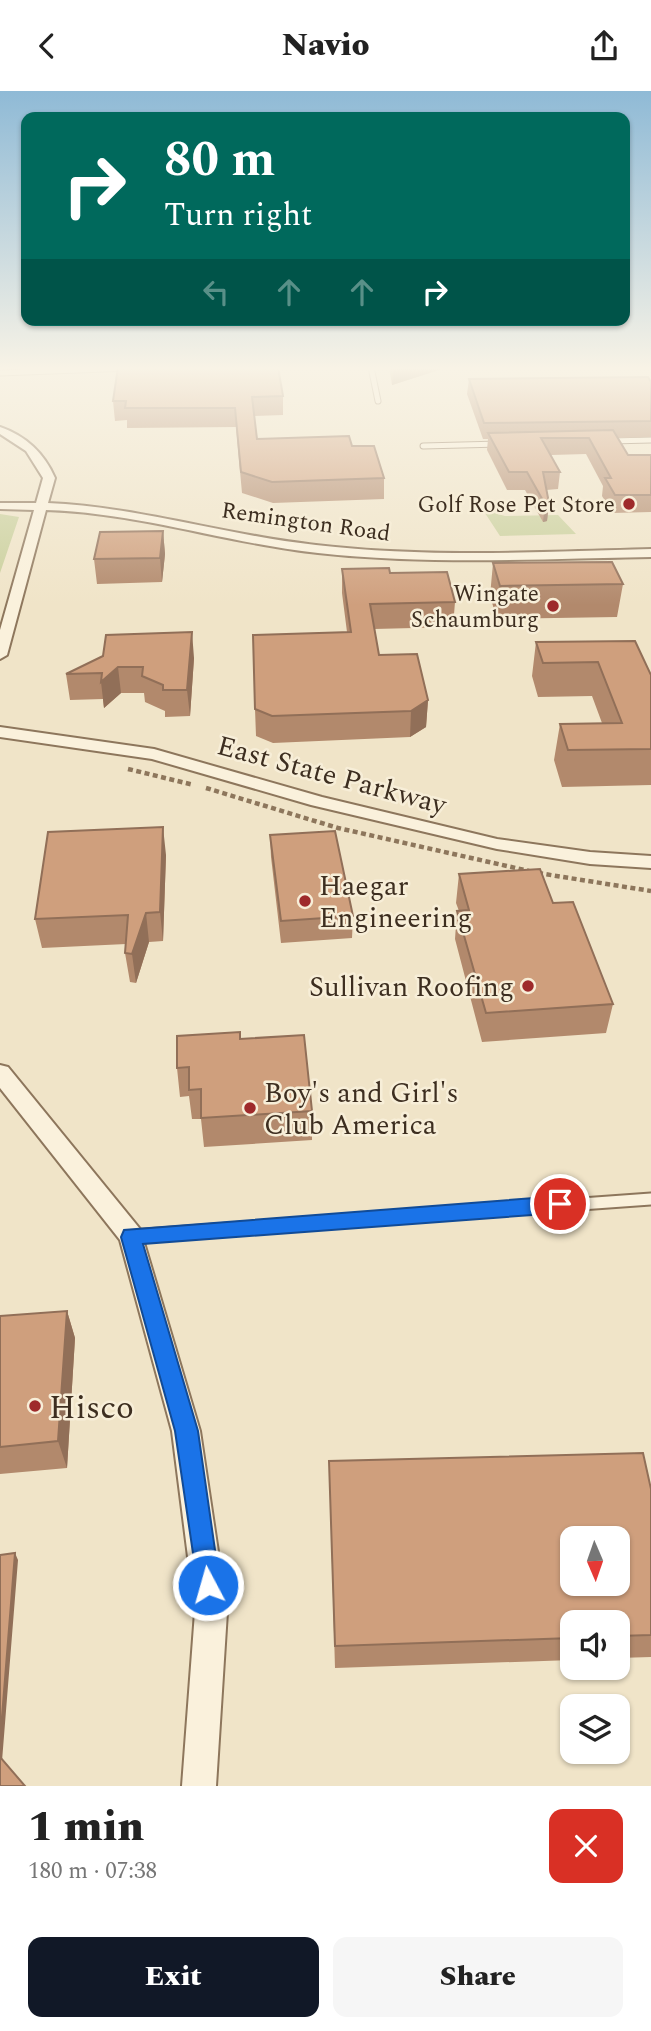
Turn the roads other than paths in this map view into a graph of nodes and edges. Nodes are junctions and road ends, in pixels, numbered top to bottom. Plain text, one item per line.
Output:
1 (28, 446) edge
2 (0, 506) edge
3 (42, 506) junction
4 (651, 552) edge
5 (0, 655) edge
6 (0, 732) edge
7 (651, 862) edge
8 (0, 1073) edge
9 (651, 1199) edge
10 (131, 1237) junction
11 (199, 1786) edge

1 - 3 street
2 - 3 street, Remington Road
3 - 4 street, Remington Road
3 - 5 street
6 - 7 street, East State Parkway
8 - 10 street
9 - 10 lane
10 - 11 street

